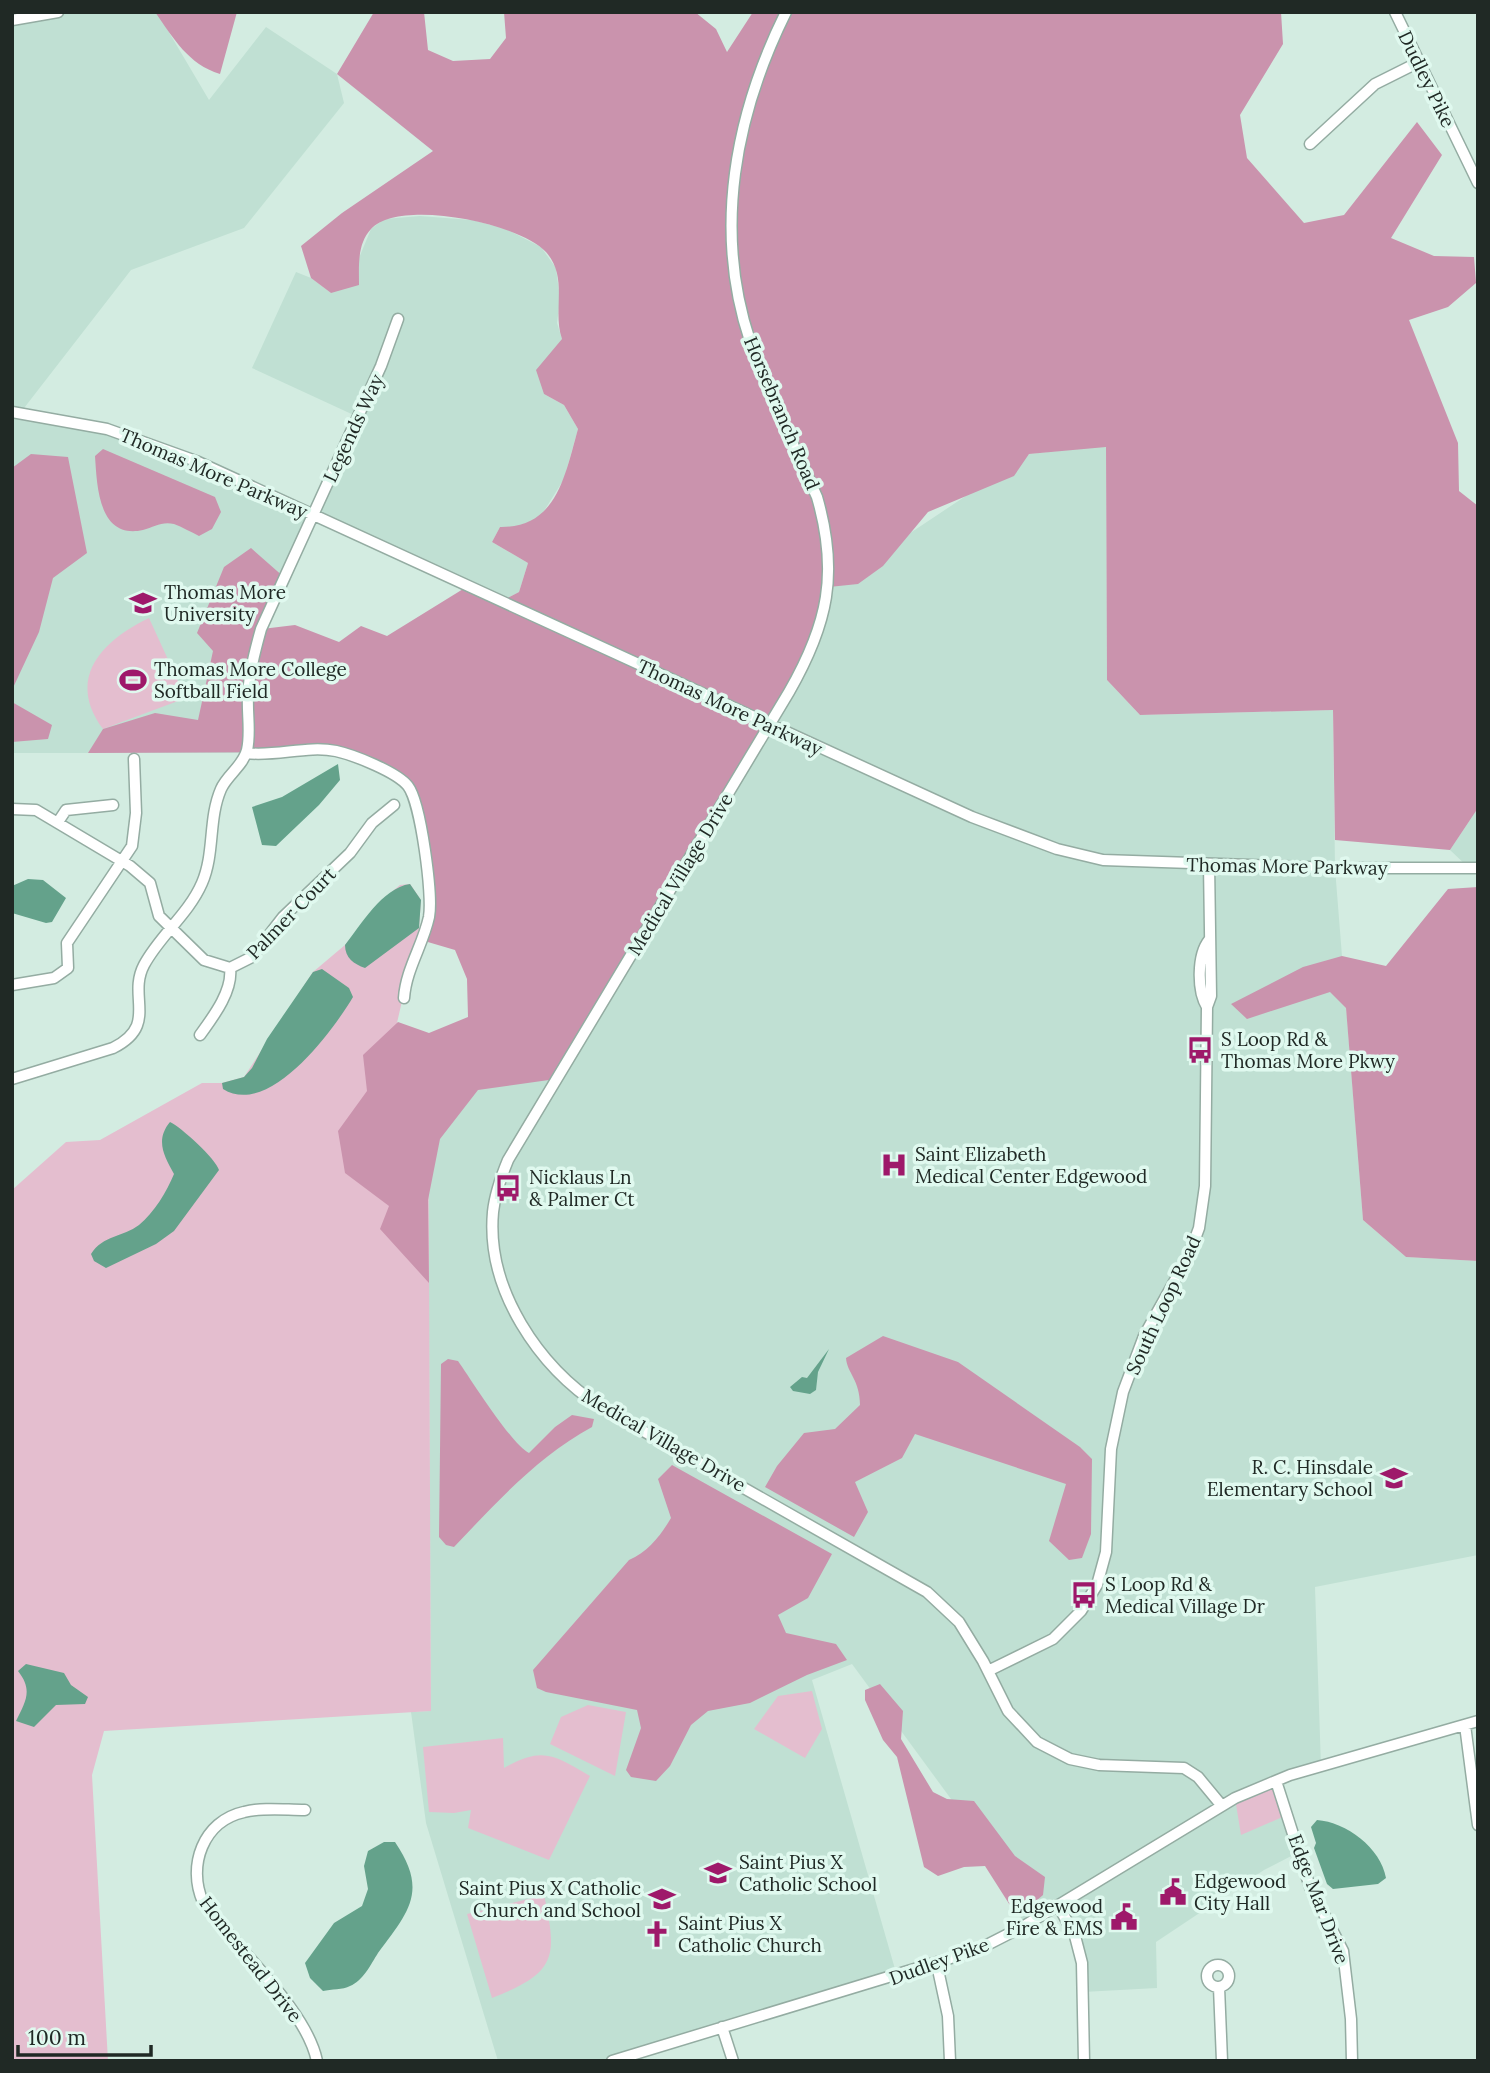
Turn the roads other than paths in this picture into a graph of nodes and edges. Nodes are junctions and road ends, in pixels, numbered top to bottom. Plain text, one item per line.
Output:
1 (58, 12) edge
2 (786, 12) edge
3 (1395, 12) edge
4 (12, 20) edge
5 (1419, 62) junction
6 (1310, 144) dead end
7 (1478, 183) edge
8 (398, 319) dead end
9 (12, 412) edge
10 (313, 515) junction
11 (769, 724) junction
12 (246, 753) junction
13 (134, 759) dead end
14 (113, 804) dead end
15 (394, 805) dead end
16 (12, 809) edge
17 (58, 822) junction
18 (121, 860) junction
19 (1209, 864) junction
20 (1478, 868) edge
21 (173, 928) junction
22 (230, 968) junction
23 (12, 985) edge
24 (404, 998) dead end
25 (200, 1035) dead end
26 (12, 1079) edge
27 (988, 1671) junction
28 (1478, 1721) edge
29 (1465, 1725) junction
30 (1276, 1780) junction
31 (1222, 1806) junction
32 (304, 1810) dead end
33 (1478, 1825) edge
34 (1058, 1905) junction
35 (937, 1965) junction
36 (1219, 1987) dead end
37 (722, 2027) junction
38 (317, 2061) edge
39 (612, 2061) edge
40 (733, 2061) edge
41 (950, 2061) edge
42 (1083, 2061) edge
43 (1222, 2061) edge
44 (1352, 2061) edge

1 - 4 street
2 - 11 street, Horsebranch Road
3 - 5 street, Dudley Pike
5 - 6 street
5 - 7 street, Dudley Pike
8 - 10 street, Legends Way
9 - 10 street, Thomas More Parkway
10 - 11 street, Thomas More Parkway
10 - 12 street, Legends Way
11 - 19 street, Thomas More Parkway
11 - 27 street, Medical Village Drive
12 - 21 street
12 - 24 street
13 - 18 street
14 - 17 street
15 - 22 street, Palmer Court
16 - 17 street, Palmer Court
17 - 18 street, Palmer Court
18 - 21 street, Palmer Court
18 - 23 street
19 - 20 street, Thomas More Parkway
19 - 27 street, South Loop Road
21 - 22 street, Palmer Court
21 - 26 street
22 - 25 street
27 - 31 street, Medical Village Drive
28 - 29 street, Dudley Pike
29 - 30 street, Dudley Pike
29 - 33 street
30 - 31 street, Dudley Pike
30 - 44 street, Edge Mar Drive
31 - 34 street, Dudley Pike
32 - 38 street, Homestead Drive
34 - 35 street, Dudley Pike
34 - 42 street
35 - 37 street, Dudley Pike
35 - 41 street
36 - 43 street
37 - 39 street, Dudley Pike
37 - 40 street

